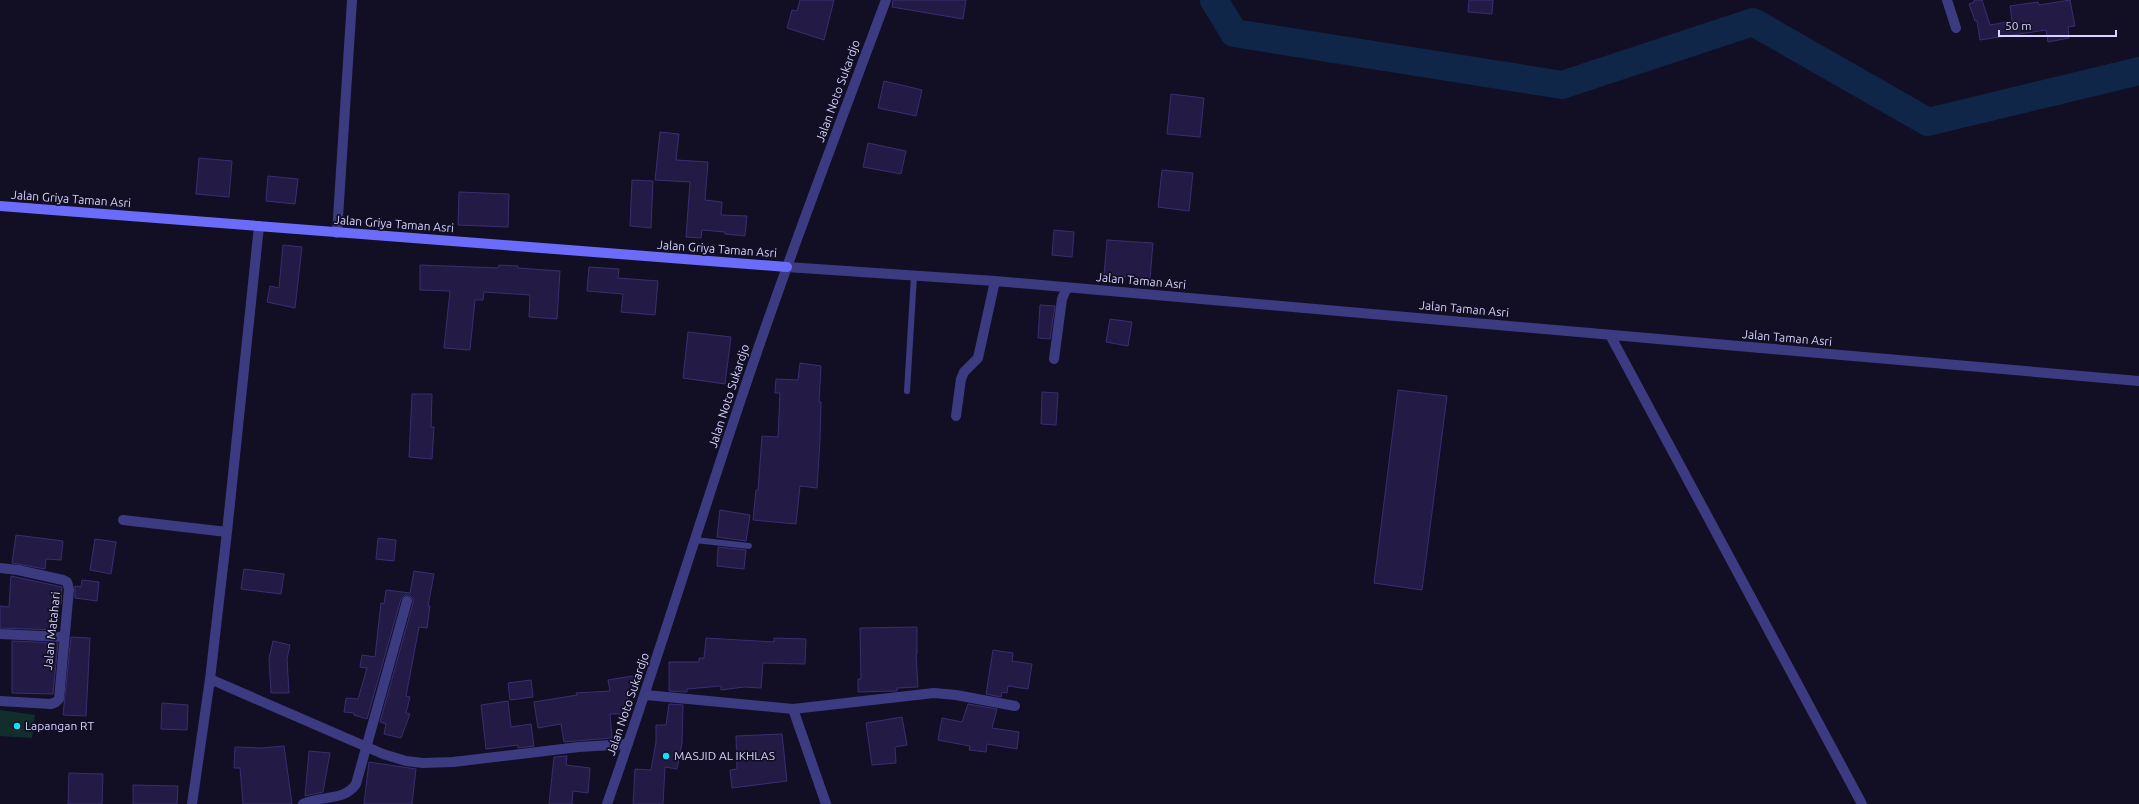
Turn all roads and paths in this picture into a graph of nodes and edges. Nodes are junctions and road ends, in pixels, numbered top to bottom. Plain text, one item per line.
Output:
1 (352, 0) edge
2 (886, 0) edge
3 (1947, 0) edge
4 (1956, 28) dead end
5 (0, 206) edge
6 (259, 226) junction
7 (337, 233) junction
8 (787, 267) junction
9 (914, 276) junction
10 (994, 281) junction
11 (1067, 287) junction
12 (1610, 335) junction
13 (1054, 359) dead end
14 (2139, 381) edge
15 (907, 391) dead end
16 (956, 416) dead end
17 (123, 520) dead end
18 (227, 532) junction
19 (696, 540) junction
20 (749, 546) dead end
21 (0, 568) edge
22 (407, 601) dead end
23 (0, 634) edge
24 (63, 637) junction
25 (210, 679) junction
26 (646, 695) junction
27 (0, 701) edge
28 (1015, 706) dead end
29 (793, 709) junction
30 (628, 744) junction
31 (367, 746) junction
32 (192, 804) edge
33 (302, 804) edge
34 (607, 804) edge
35 (826, 804) edge
36 (1862, 804) edge

1 - 7 street
2 - 8 street, Jalan Noto Sukardjo
3 - 4 street
5 - 6 street, Jalan Griya Taman Asri
6 - 7 street, Jalan Griya Taman Asri
6 - 18 street
7 - 8 street, Jalan Griya Taman Asri
8 - 9 street, Jalan Taman Asri
8 - 19 street, Jalan Noto Sukardjo
9 - 10 street, Jalan Taman Asri
9 - 15 lane
10 - 11 street, Jalan Taman Asri
10 - 16 street
11 - 12 street, Jalan Taman Asri
11 - 13 street
12 - 14 street, Jalan Taman Asri
12 - 36 street
17 - 18 street
18 - 25 street
19 - 20 lane
19 - 26 street, Jalan Noto Sukardjo
21 - 24 street, Jalan Matahari
22 - 31 street
23 - 24 street
24 - 27 street, Jalan Matahari
25 - 31 street
25 - 32 street
26 - 29 street
26 - 30 street, Jalan Noto Sukardjo
28 - 29 street
29 - 35 street
30 - 31 street
30 - 34 street, Jalan Noto Sukardjo
31 - 33 street

